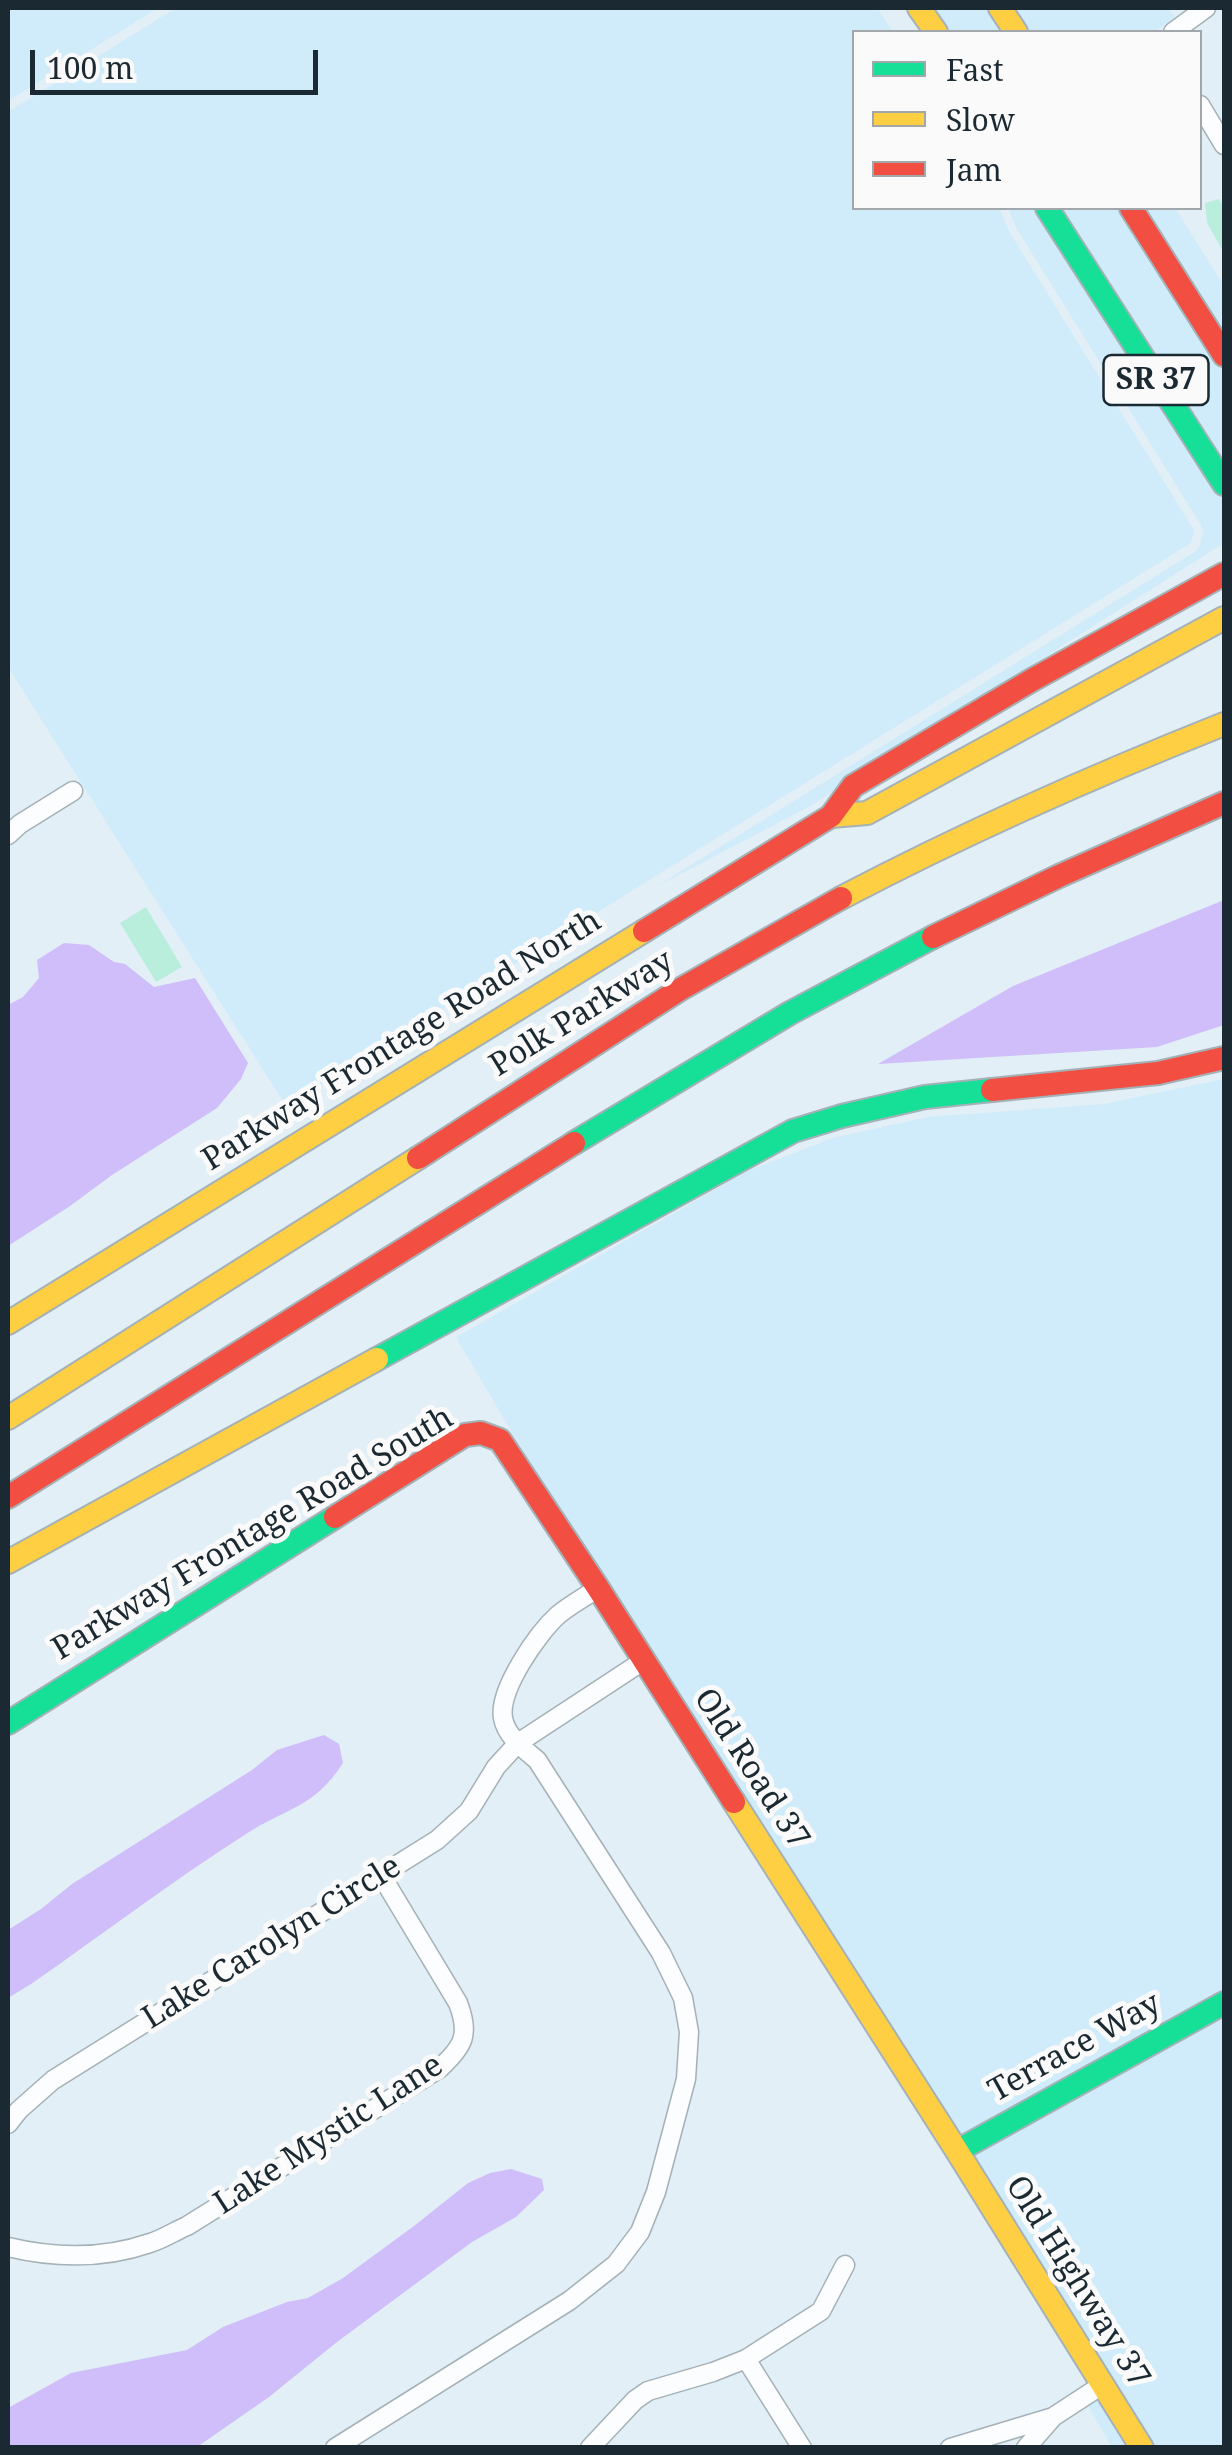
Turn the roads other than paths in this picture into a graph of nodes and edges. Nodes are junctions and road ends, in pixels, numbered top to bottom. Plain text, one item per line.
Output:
1 (920, 8) edge
2 (1000, 8) edge
3 (1206, 8) edge
4 (935, 30) edge
5 (1015, 30) edge
6 (1175, 30) edge
7 (1202, 109) edge
8 (1224, 145) edge
9 (1049, 210) edge
10 (1131, 210) edge
11 (1224, 355) edge
12 (1224, 484) edge
13 (1224, 574) edge
14 (1224, 618) edge
15 (1224, 724) edge
16 (73, 792) dead end
17 (1224, 803) edge
18 (831, 816) junction
19 (8, 835) edge
20 (1224, 1058) edge
21 (8, 1323) edge
22 (8, 1418) edge
23 (482, 1433) joint
24 (8, 1497) edge
25 (8, 1562) edge
26 (598, 1588) junction
27 (642, 1660) junction
28 (8, 1723) edge
29 (518, 1743) junction
30 (381, 1875) junction
31 (1224, 2002) edge
32 (8, 2124) edge
33 (957, 2151) junction
34 (8, 2247) edge
35 (845, 2264) dead end
36 (746, 2359) junction
37 (1102, 2384) junction
38 (1053, 2417) junction
39 (336, 2448) edge
40 (590, 2448) edge
41 (802, 2448) edge
42 (950, 2448) edge
43 (1026, 2448) edge
44 (1142, 2448) edge

1 - 4 main road
2 - 5 main road
3 - 6 street
7 - 8 street
9 - 12 main road, SR 37
10 - 11 main road, SR 37
13 - 18 main road, Parkway Frontage Road North
14 - 18 main road, Parkway Frontage Road North
15 - 22 main road, Polk Parkway
16 - 19 street
17 - 24 main road
18 - 21 main road, Parkway Frontage Road North
20 - 25 main road
23 - 26 main road, Old Road 37
23 - 28 main road, Parkway Frontage Road South
26 - 27 main road, Old Road 37
26 - 29 street
27 - 29 street, Lake Carolyn Circle
27 - 33 main road, Old Road 37
29 - 30 street, Lake Carolyn Circle
29 - 39 street
30 - 32 street, Lake Carolyn Circle
30 - 34 street, Lake Mystic Lane
31 - 33 main road, Terrace Way
33 - 37 main road, Old Highway 37
35 - 36 street
36 - 40 street
36 - 41 street
37 - 38 street
37 - 44 main road, Old Highway 37
38 - 42 street
38 - 43 street

